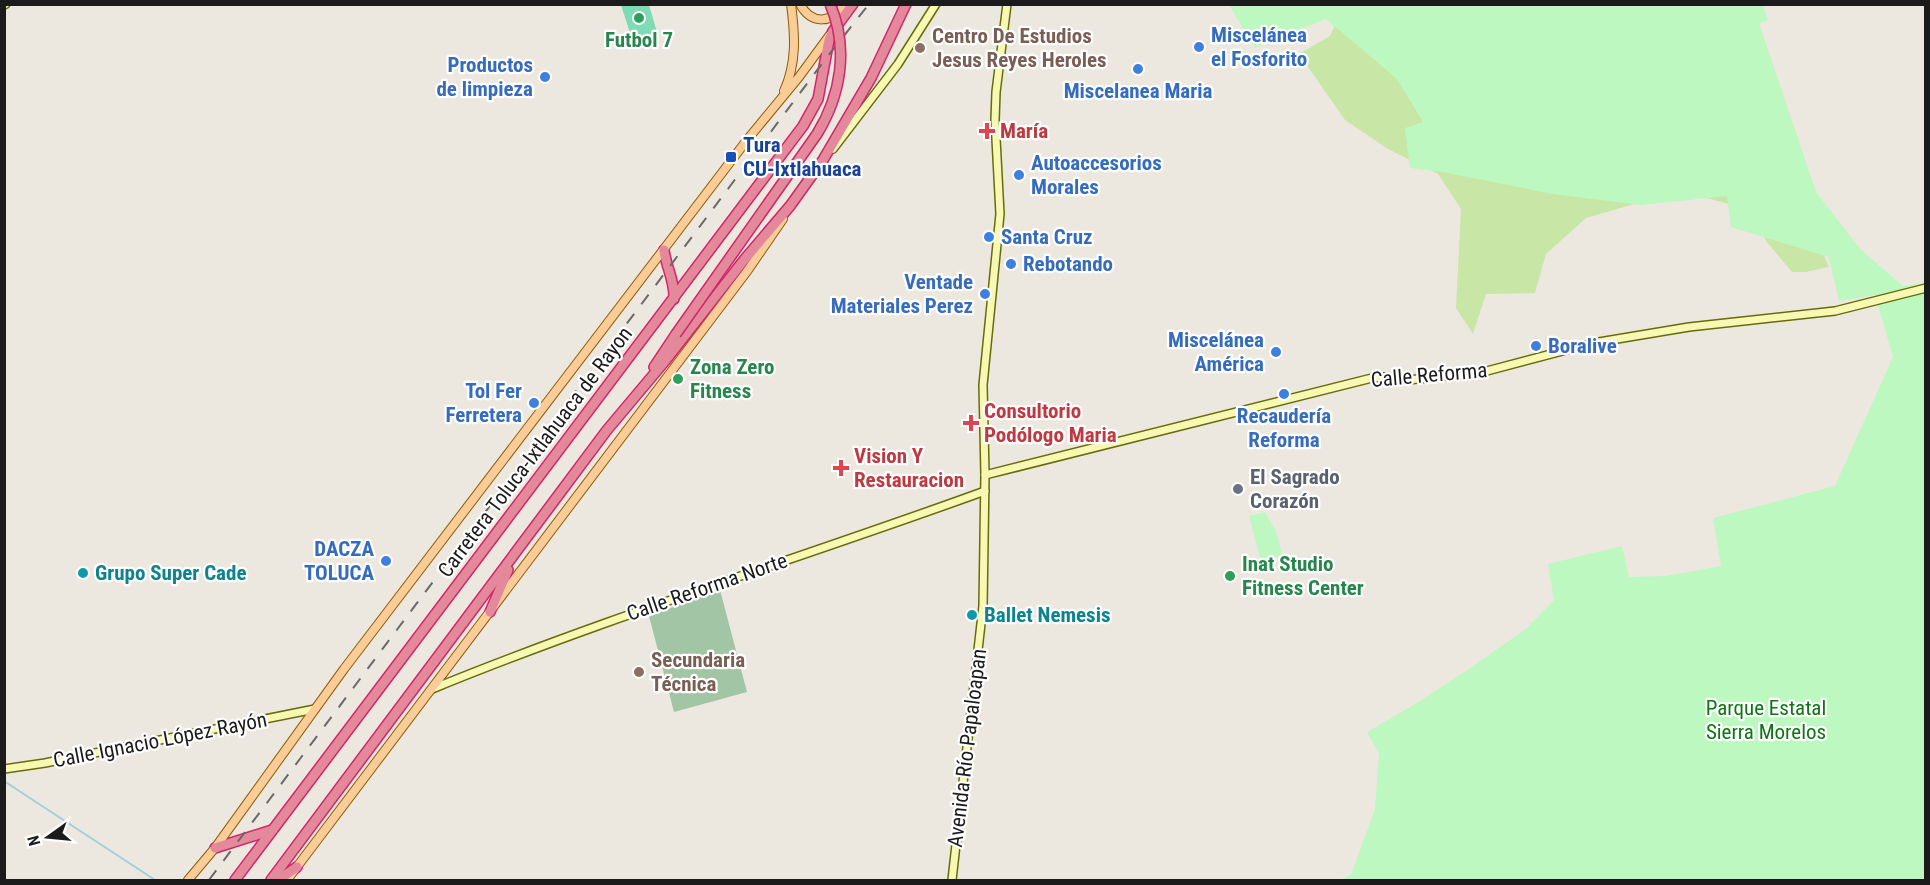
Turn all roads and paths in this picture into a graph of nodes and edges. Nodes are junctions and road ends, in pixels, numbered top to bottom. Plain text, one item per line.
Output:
1 (791, 4) edge
2 (800, 4) edge
3 (830, 4) edge
4 (844, 4) edge
5 (853, 4) edge
6 (906, 4) edge
7 (936, 4) edge
8 (1007, 4) edge
9 (833, 31) junction
10 (780, 100) junction
11 (824, 160) junction
12 (790, 206) junction
13 (663, 249) junction
14 (1926, 288) edge
15 (674, 299) junction
16 (636, 394) junction
17 (985, 475) junction
18 (985, 491) junction
19 (515, 554) junction
20 (490, 612) junction
21 (432, 689) junction
22 (315, 709) junction
23 (4, 769) edge
24 (272, 830) junction
25 (215, 848) junction
26 (297, 867) junction
27 (188, 880) edge
28 (235, 880) edge
29 (271, 880) edge
30 (278, 880) edge
31 (287, 880) edge
32 (952, 880) edge

1 - 10 main road
2 - 4 main road
3 - 16 highway, bridge
5 - 9 highway, Carretera Toluca-Ixtlahuaca de Rayon
6 - 11 highway
7 - 11 main road
8 - 17 main road, Avenida Río Papaloapan
9 - 10 main road
9 - 15 highway, Carretera Toluca-Ixtlahuaca de Rayon
10 - 13 main road, Carretera Toluca-Ixtlahuaca de Rayon
11 - 12 highway
12 - 16 highway
12 - 20 main road
13 - 15 highway
13 - 22 main road, Carretera Toluca-Ixtlahuaca de Rayon
14 - 17 main road, Calle Reforma
15 - 24 highway, Carretera Toluca-Ixtlahuaca de Rayon
16 - 19 highway
17 - 18 main road, Avenida Río Papaloapan
18 - 21 main road, Calle Reforma Norte
18 - 32 main road, Avenida Río Papaloapan
19 - 20 highway
19 - 29 highway
20 - 21 main road
21 - 26 main road
22 - 23 main road, Calle Ignacio López Rayón
22 - 25 main road, Carretera Toluca-Ixtlahuaca de Rayon
24 - 25 highway
24 - 28 highway, Carretera Toluca-Ixtlahuaca de Rayon
25 - 27 main road, Carretera Toluca-Ixtlahuaca de Rayon
26 - 30 highway
26 - 31 main road

